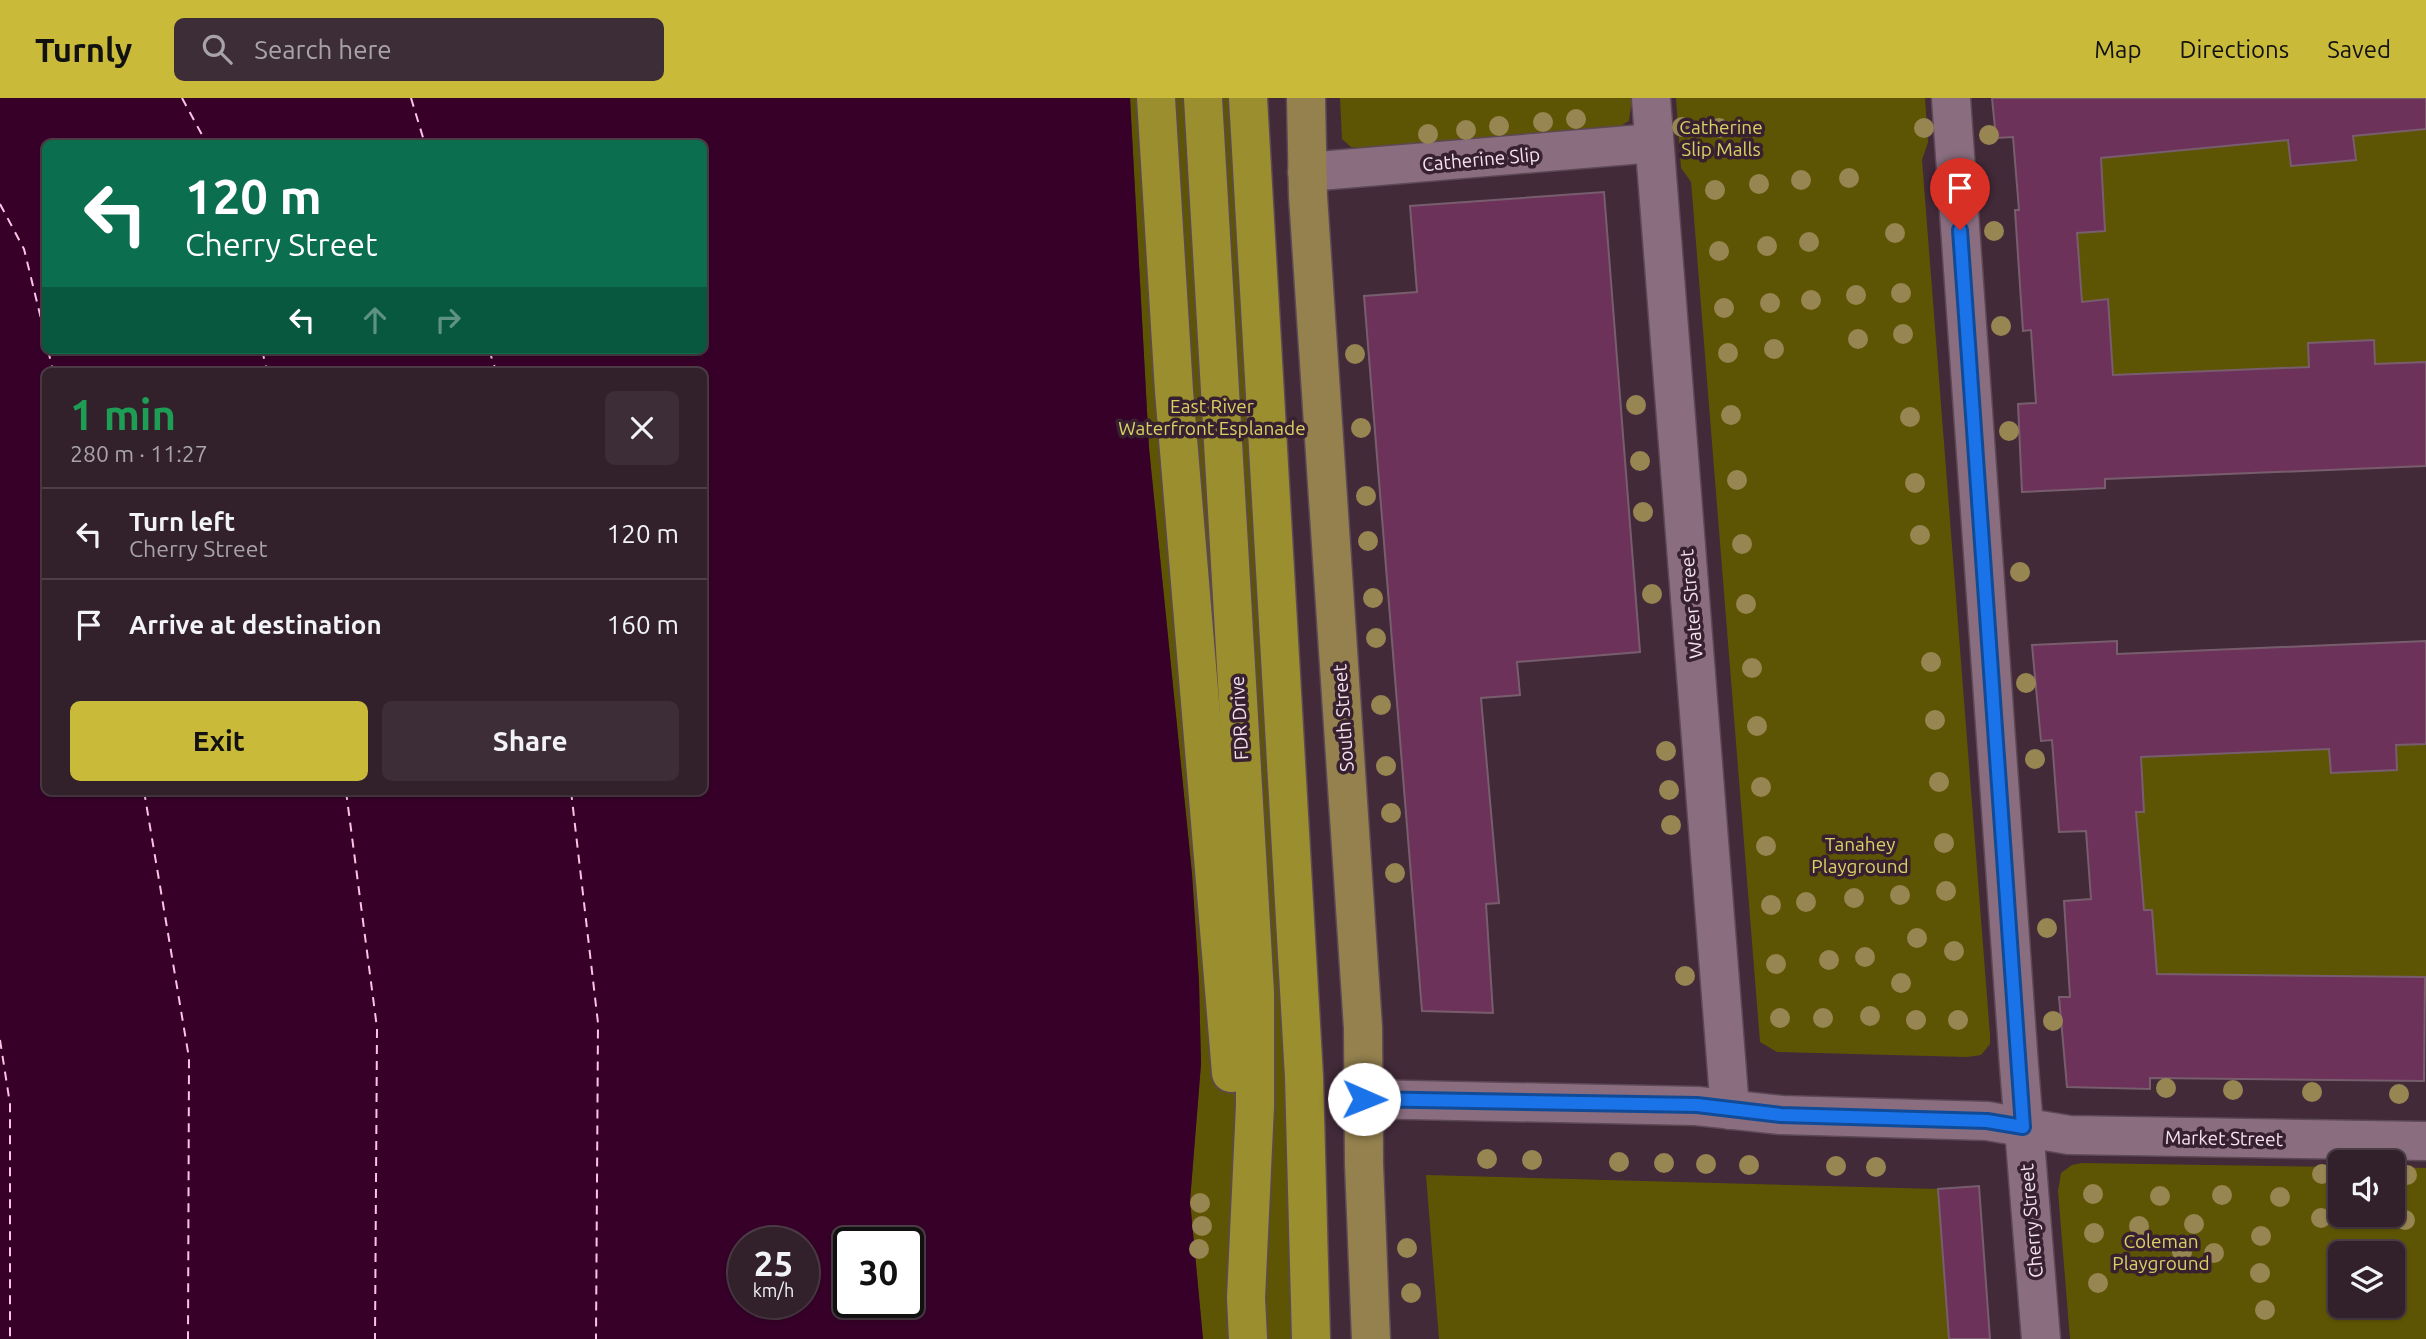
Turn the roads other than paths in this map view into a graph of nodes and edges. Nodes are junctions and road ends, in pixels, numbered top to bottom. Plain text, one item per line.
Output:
1 (1156, 98) edge
2 (1203, 98) edge
3 (1248, 98) edge
4 (1306, 98) edge
5 (1651, 98) edge
6 (1951, 98) edge
7 (1654, 143) junction
8 (1307, 172) junction
9 (1364, 1099) junction
10 (1730, 1110) junction
11 (2023, 1127) junction
12 (2426, 1141) edge
13 (1246, 1298) junction
14 (1248, 1339) edge
15 (1311, 1339) edge
16 (1371, 1339) edge
17 (2041, 1339) edge

1 - 13 highway
2 - 13 highway, FDR Drive
3 - 15 highway
4 - 8 main road, South Street
5 - 7 street, Water Street
6 - 11 street, Cherry Street
7 - 8 street, Catherine Slip
7 - 10 street, Water Street
8 - 9 main road, South Street
9 - 10 street, Market Street
9 - 16 main road, South Street
10 - 11 street, Market Street
11 - 12 street, Market Street
11 - 17 street, Cherry Street
13 - 14 highway, FDR Drive

